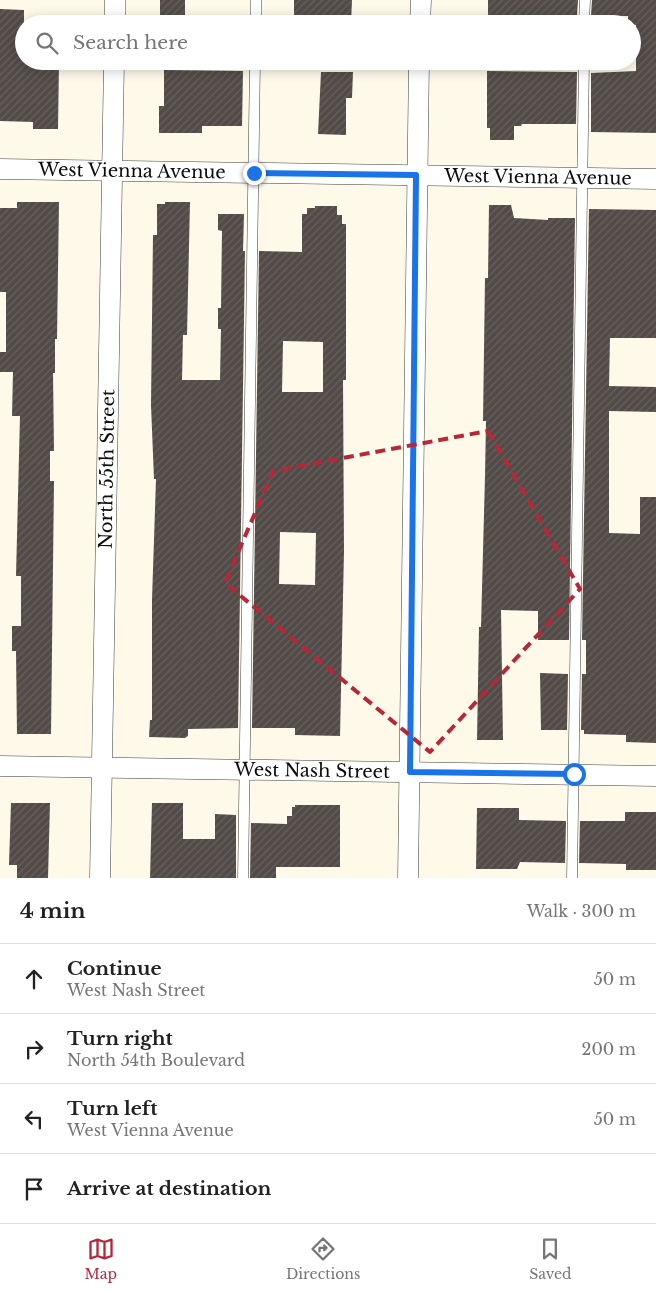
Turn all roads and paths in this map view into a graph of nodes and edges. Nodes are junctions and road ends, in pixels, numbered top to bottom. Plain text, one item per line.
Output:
1 (115, 0) edge
2 (256, 0) edge
3 (420, 0) edge
4 (585, 0) edge
5 (115, 15) edge
6 (256, 15) edge
7 (420, 15) edge
8 (584, 15) edge
9 (114, 70) edge
10 (255, 70) edge
11 (419, 70) edge
12 (584, 70) edge
13 (0, 169) edge
14 (113, 171) junction
15 (254, 173) junction
16 (416, 175) junction
17 (582, 179) junction
18 (656, 179) edge
19 (0, 766) edge
20 (102, 767) junction
21 (244, 769) junction
22 (410, 772) junction
23 (574, 774) junction
24 (656, 776) edge
25 (100, 878) edge
26 (243, 878) edge
27 (408, 878) edge
28 (572, 878) edge

1 - 5 street
2 - 6 lane
3 - 7 street
4 - 8 lane
9 - 14 street, North 55th Street
10 - 15 lane
11 - 16 street
12 - 17 lane
13 - 14 street, West Vienna Avenue
14 - 15 street, West Vienna Avenue
14 - 20 street, North 55th Street
15 - 16 street, West Vienna Avenue
15 - 21 lane
16 - 17 street, West Vienna Avenue
16 - 22 street
17 - 18 street, West Vienna Avenue
17 - 23 lane
19 - 20 street, West Nash Street
20 - 21 street, West Nash Street
20 - 25 street, North 55th Street
21 - 22 street, West Nash Street
21 - 26 lane
22 - 23 street, West Nash Street
22 - 27 street
23 - 24 street, West Nash Street
23 - 28 lane

